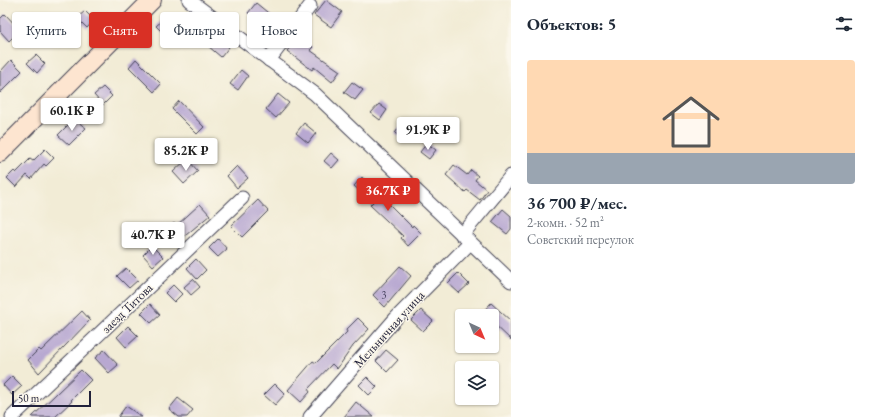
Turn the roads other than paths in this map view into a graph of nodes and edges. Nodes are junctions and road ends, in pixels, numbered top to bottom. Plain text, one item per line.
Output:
1 (152, 0) edge
2 (189, 0) edge
3 (310, 6) dead end
4 (269, 60) junction
5 (0, 153) edge
6 (511, 176) edge
7 (242, 198) dead end
8 (466, 239) junction
9 (511, 281) edge
10 (12, 417) edge
11 (310, 417) edge

1 - 5 main road
2 - 4 street
3 - 4 street
4 - 8 street
6 - 8 street, Мельничная улица
7 - 10 street, заезд Титова
8 - 9 street
8 - 11 street, Мельничная улица

